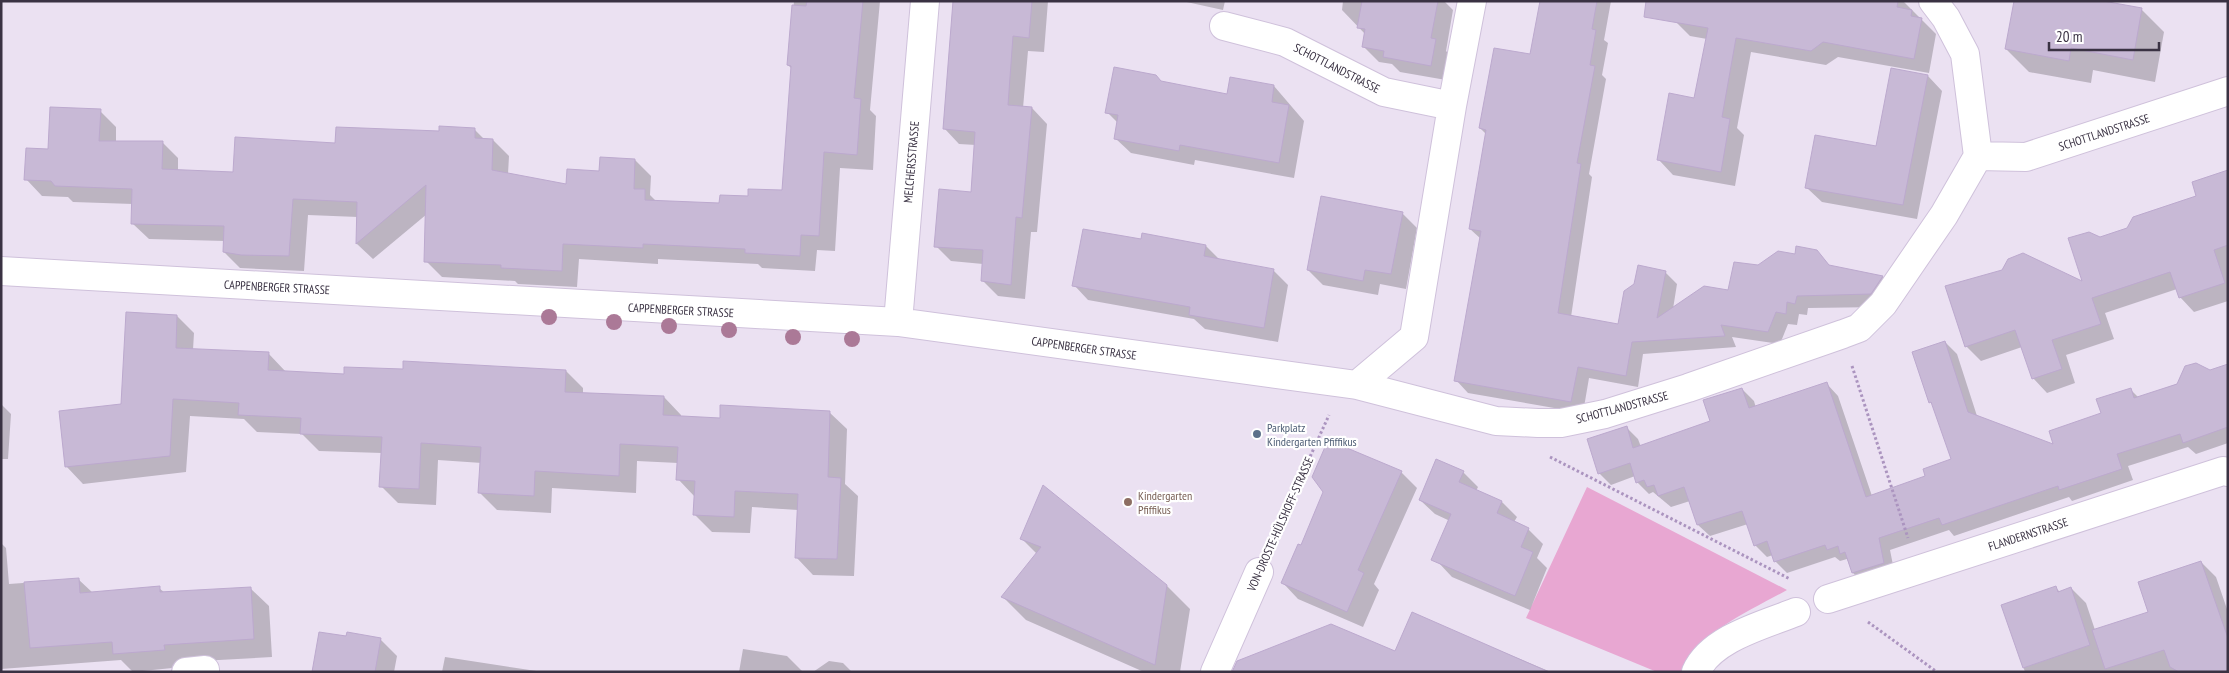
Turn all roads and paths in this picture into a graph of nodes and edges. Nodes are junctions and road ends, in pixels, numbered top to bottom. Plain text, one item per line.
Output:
1 (925, 1) edge
2 (1472, 1) edge
3 (1933, 1) edge
4 (1224, 26) dead end
5 (2228, 91) edge
6 (1452, 106) junction
7 (1978, 156) junction
8 (1, 271) edge
9 (898, 322) junction
10 (1843, 334) junction
11 (1357, 385) junction
12 (1546, 455) dead end
13 (2228, 472) edge
14 (1922, 569) junction
15 (1259, 572) joint
16 (1828, 599) junction
17 (1796, 612) dead end
18 (1216, 672) edge
19 (1696, 672) edge
20 (1937, 672) edge

1 - 9 street, MELCHERSSTRASSE
2 - 6 street
3 - 7 street
4 - 6 street, SCHOTTLANDSTRASSE
5 - 7 street, SCHOTTLANDSTRASSE
6 - 11 street
7 - 10 street, SCHOTTLANDSTRASSE
8 - 9 street, CAPPENBERGER STRASSE
9 - 11 street, CAPPENBERGER STRASSE
10 - 11 street, SCHOTTLANDSTRASSE
10 - 14 path
11 - 15 path, VON-DROSTE-HÜLSHOFF-STRASSE
12 - 16 path
13 - 14 street, FLANDERNSTRASSE
14 - 16 street, FLANDERNSTRASSE
15 - 18 street, VON-DROSTE-HÜLSHOFF-STRASSE
16 - 20 path
17 - 19 street

